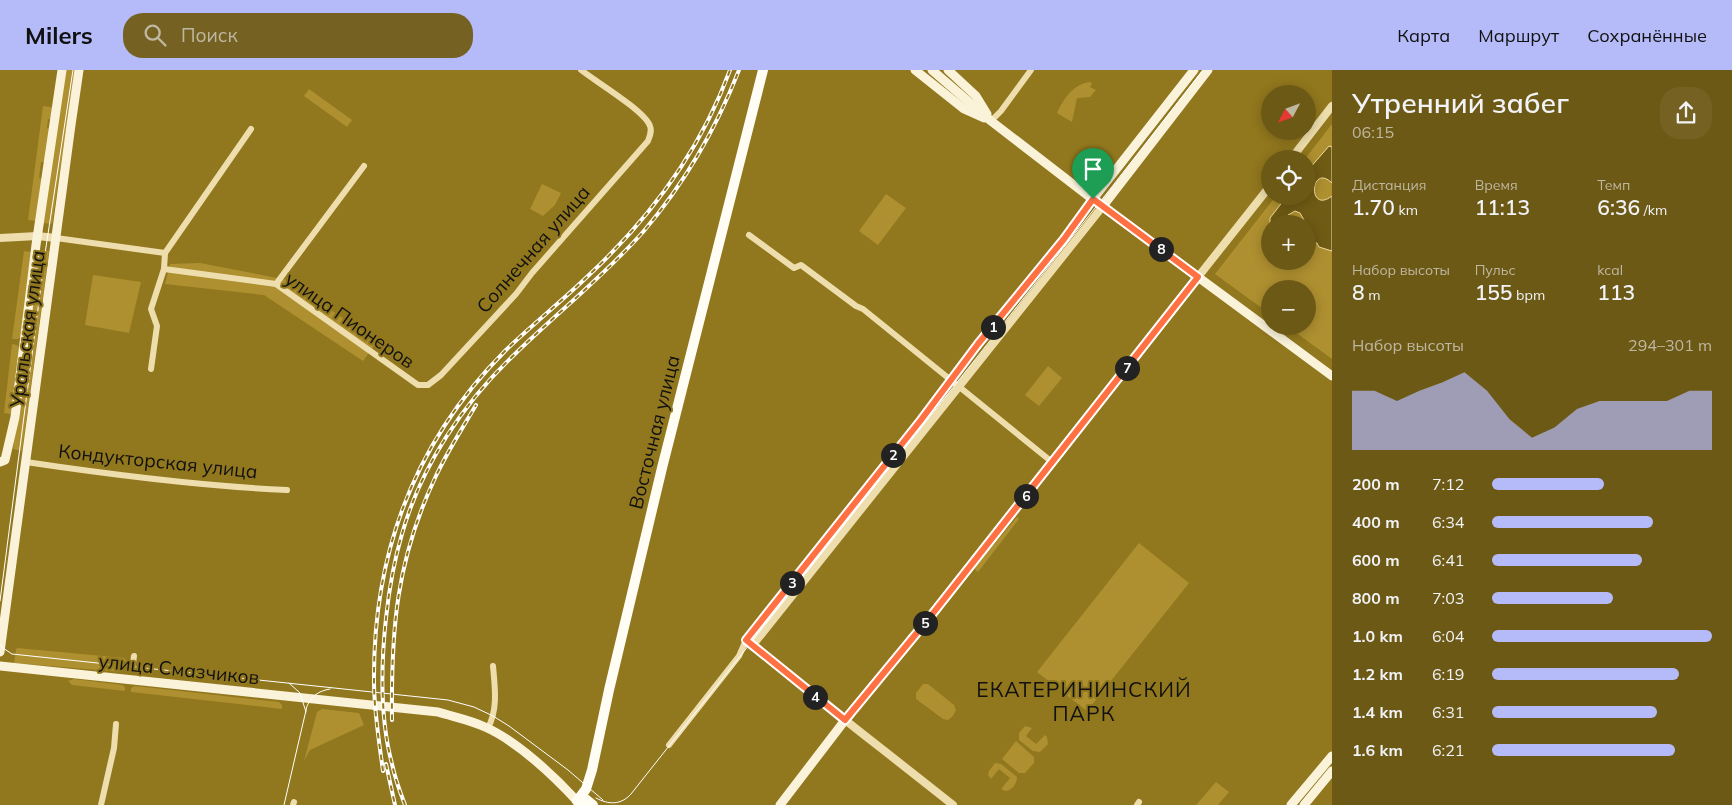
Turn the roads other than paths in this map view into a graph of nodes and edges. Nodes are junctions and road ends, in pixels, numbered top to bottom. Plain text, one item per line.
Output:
1 (62, 70) edge
2 (80, 70) edge
3 (581, 70) edge
4 (763, 70) edge
5 (915, 70) edge
6 (932, 70) edge
7 (948, 70) edge
8 (1031, 70) edge
9 (1194, 70) edge
10 (1208, 70) edge
11 (1332, 106) edge
12 (991, 121) junction
13 (251, 130) dead end
14 (1298, 150) edge
15 (364, 166) dead end
16 (1261, 197) edge
17 (1093, 199) junction
18 (1103, 206) junction
19 (749, 235) dead end
20 (37, 236) junction
21 (0, 238) edge
22 (56, 238) junction
23 (165, 253) junction
24 (164, 269) junction
25 (1198, 277) junction
26 (276, 284) junction
27 (151, 369) dead end
28 (1332, 376) edge
29 (951, 380) junction
30 (428, 386) joint
31 (960, 386) junction
32 (2, 461) edge
33 (26, 462) junction
34 (1052, 462) junction
35 (286, 490) dead end
36 (749, 643) junction
37 (0, 652) edge
38 (134, 656) dead end
39 (0, 666) edge
40 (493, 666) dead end
41 (132, 670) dead end
42 (845, 720) junction
43 (116, 724) dead end
44 (488, 728) junction
45 (669, 745) dead end
46 (1332, 756) edge
47 (1332, 771) edge
48 (580, 801) edge
49 (101, 805) edge
50 (593, 805) edge
51 (780, 805) edge
52 (953, 805) edge
53 (1292, 805) edge
54 (1304, 805) edge

1 - 20 main road, Уральская улица
2 - 22 main road, Уральская улица
3 - 30 street, Солнечная улица
4 - 48 main road, Восточная улица
5 - 12 main road
6 - 12 main road
7 - 12 main road
8 - 12 street
9 - 17 main road
10 - 18 main road
11 - 14 street
12 - 17 main road
13 - 23 street
15 - 26 street
16 - 25 street
17 - 18 main road
17 - 29 street
18 - 25 main road
18 - 31 street
19 - 29 street
20 - 21 street
20 - 22 street
20 - 32 main road, Уральская улица
22 - 23 street
22 - 33 main road, Уральская улица
23 - 24 street
24 - 26 street, улица Пионеров
24 - 27 street
25 - 28 main road
25 - 34 main road
26 - 30 street, улица Пионеров
29 - 31 street
29 - 36 street
31 - 34 street
31 - 36 street
33 - 35 street, Кондукторская улица
33 - 37 main road, Уральская улица
34 - 42 main road
36 - 42 street
36 - 45 street
38 - 41 street
39 - 44 main road, улица Смазчиков
40 - 44 street
42 - 51 main road
42 - 52 street
43 - 49 street
44 - 48 main road, улица Смазчиков
46 - 53 main road
47 - 54 main road
48 - 50 main road

